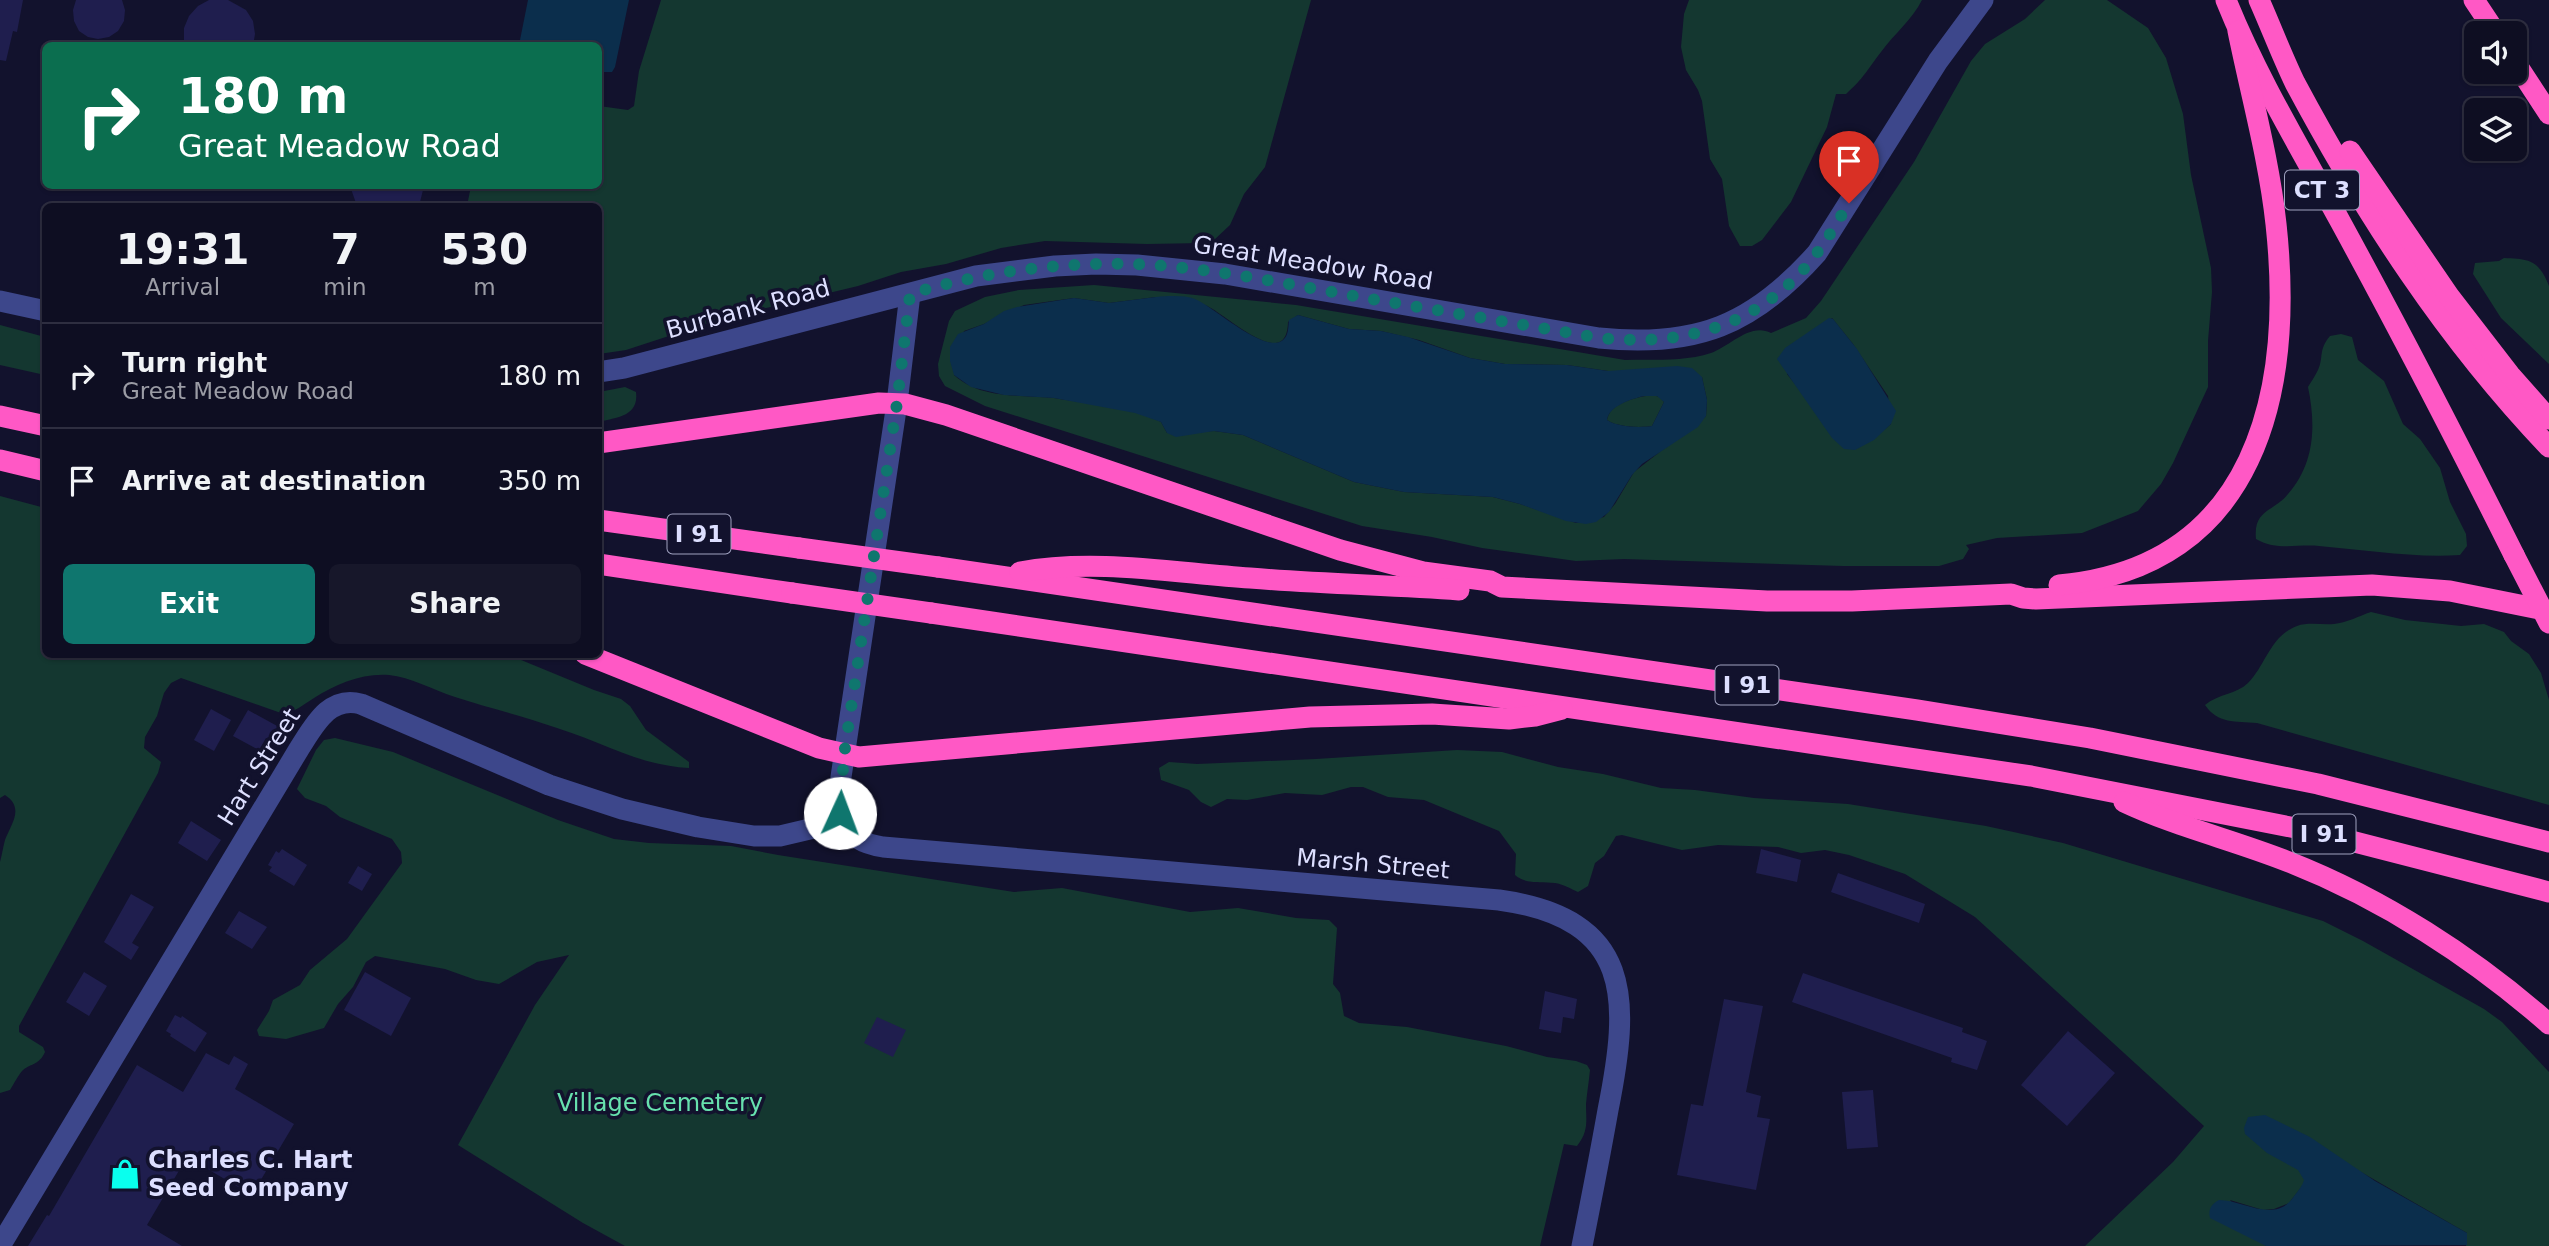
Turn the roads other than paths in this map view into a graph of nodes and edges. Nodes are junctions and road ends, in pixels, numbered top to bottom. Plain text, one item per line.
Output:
1 (1983, 0) edge
2 (2226, 0) edge
3 (2260, 0) edge
4 (2474, 0) edge
5 (2488, 21) edge
6 (2238, 31) junction
7 (2527, 80) edge
8 (2549, 114) edge
9 (910, 294) junction
10 (0, 301) edge
11 (42, 310) edge
12 (602, 371) edge
13 (897, 403) junction
14 (0, 416) edge
15 (2549, 419) edge
16 (42, 425) edge
17 (602, 442) edge
18 (2549, 447) edge
19 (0, 460) edge
20 (42, 470) edge
21 (602, 521) edge
22 (602, 565) edge
23 (1003, 577) junction
24 (1502, 587) junction
25 (2011, 594) junction
26 (2549, 611) edge
27 (2549, 623) edge
28 (595, 658) edge
29 (1570, 707) junction
30 (844, 755) junction
31 (2097, 788) junction
32 (840, 813) junction
33 (2549, 842) edge
34 (2549, 892) edge
35 (2549, 1024) edge
36 (0, 1246) edge
37 (1582, 1246) edge

1 - 9 street, Great Meadow Road
2 - 6 highway, CT 3
3 - 15 highway
3 - 18 highway, CT 3
4 - 5 highway
6 - 25 highway
6 - 27 highway, CT 3, bridge
7 - 8 highway
9 - 12 street, Burbank Road
9 - 13 street
10 - 11 street
13 - 17 highway
13 - 24 highway
13 - 30 street
14 - 16 highway
19 - 20 highway
21 - 23 highway, I 91, bridge
22 - 29 highway, I 91, bridge
23 - 24 highway
23 - 33 highway, I 91
24 - 25 highway
25 - 26 highway
28 - 30 highway
29 - 30 highway
29 - 31 highway, I 91
30 - 32 street
31 - 34 highway, I 91
31 - 35 highway
32 - 36 street, Hart Street
32 - 37 street, Marsh Street

